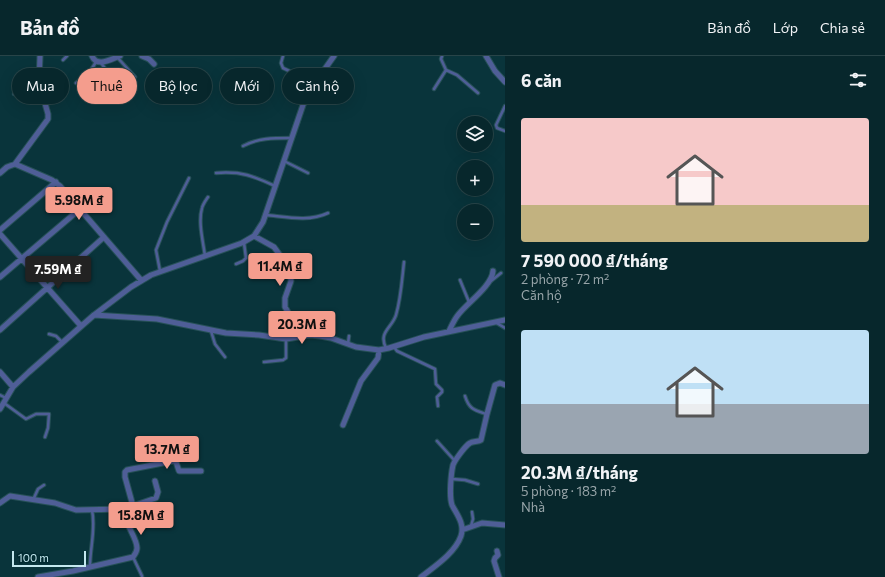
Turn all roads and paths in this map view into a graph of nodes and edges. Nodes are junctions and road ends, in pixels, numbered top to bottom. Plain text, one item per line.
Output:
1 (40, 56) edge
2 (67, 56) edge
3 (92, 56) edge
4 (142, 56) edge
5 (283, 56) edge
6 (334, 56) edge
7 (442, 56) edge
8 (486, 56) edge
9 (116, 57) edge
10 (63, 60) dead end
11 (98, 62) junction
12 (154, 64) dead end
13 (40, 68) edge
14 (103, 68) edge
15 (126, 68) edge
16 (283, 68) edge
17 (326, 68) edge
18 (446, 70) junction
19 (505, 82) edge
20 (76, 84) dead end
21 (434, 89) dead end
22 (478, 93) dead end
23 (46, 104) edge
24 (304, 104) edge
25 (505, 106) edge
26 (505, 131) edge
27 (292, 138) junction
28 (242, 146) dead end
29 (284, 161) junction
30 (15, 164) junction
31 (0, 173) edge
32 (216, 173) dead end
33 (308, 173) dead end
34 (189, 178) dead end
35 (56, 182) junction
36 (275, 186) junction
37 (208, 196) dead end
38 (80, 209) junction
39 (328, 213) dead end
40 (266, 214) junction
41 (0, 230) edge
42 (0, 234) edge
43 (254, 236) junction
44 (104, 237) junction
45 (244, 242) junction
46 (205, 256) junction
47 (22, 259) junction
48 (404, 262) dead end
49 (236, 264) dead end
50 (493, 271) dead end
51 (160, 272) junction
52 (501, 273) dead end
53 (0, 277) edge
54 (141, 280) junction
55 (460, 280) dead end
56 (489, 282) junction
57 (48, 289) junction
58 (470, 303) junction
59 (94, 315) junction
60 (505, 320) edge
61 (495, 322) junction
62 (81, 326) junction
63 (505, 328) edge
64 (0, 330) edge
65 (211, 330) junction
66 (449, 331) junction
67 (49, 334) dead end
68 (302, 336) junction
69 (349, 336) dead end
70 (286, 339) junction
71 (62, 343) junction
72 (347, 344) junction
73 (393, 347) junction
74 (386, 349) junction
75 (379, 350) junction
76 (225, 357) dead end
77 (264, 362) dead end
78 (0, 372) edge
79 (505, 385) edge
80 (13, 387) junction
81 (0, 395) edge
82 (465, 396) dead end
83 (4, 400) junction
84 (438, 406) dead end
85 (0, 409) edge
86 (487, 414) junction
87 (343, 425) dead end
88 (45, 437) dead end
89 (437, 441) dead end
90 (455, 461) junction
91 (201, 471) dead end
92 (451, 478) junction
93 (155, 481) dead end
94 (478, 484) dead end
95 (44, 485) dead end
96 (33, 501) junction
97 (0, 503) edge
98 (133, 506) junction
99 (124, 509) junction
100 (92, 510) junction
101 (472, 512) dead end
102 (505, 525) edge
103 (470, 527) junction
104 (462, 530) junction
105 (497, 551) dead end
106 (133, 557) junction
107 (90, 567) junction
108 (142, 576) dead end
109 (38, 577) edge
110 (421, 577) edge
111 (499, 577) edge

1 - 13 street
2 - 10 lane
3 - 11 street
4 - 12 street
5 - 16 lane
6 - 17 street
7 - 18 lane
8 - 19 street
9 - 11 street
9 - 15 lane
11 - 14 lane
11 - 20 lane
18 - 21 lane
18 - 22 lane
23 - 30 street
24 - 27 street
25 - 26 lane
27 - 28 lane
27 - 29 street
29 - 33 lane
29 - 36 street
30 - 31 street
30 - 35 street
32 - 36 lane
34 - 51 lane
35 - 38 street
35 - 41 street
36 - 40 street
37 - 46 lane
38 - 44 street
38 - 47 street
39 - 40 lane
40 - 43 street
42 - 47 street
43 - 45 street
43 - 68 street
44 - 54 street
44 - 57 street
45 - 46 street
45 - 49 lane
46 - 51 street
47 - 53 street
47 - 57 street
48 - 74 lane
50 - 56 street
51 - 54 street
52 - 56 lane
54 - 59 street
55 - 58 lane
56 - 58 street
57 - 62 street
57 - 64 street
58 - 66 street
59 - 62 street
59 - 65 street
60 - 61 street
61 - 63 lane
61 - 66 street
62 - 71 street
65 - 70 street
65 - 76 lane
66 - 73 street
67 - 71 lane
68 - 70 street
68 - 72 street
69 - 72 lane
70 - 77 lane
71 - 80 street
72 - 75 street
73 - 74 street
73 - 84 lane
74 - 75 street
75 - 87 street
78 - 80 street
79 - 86 street
80 - 83 street
81 - 83 lane
82 - 86 lane
83 - 85 street
83 - 88 lane
86 - 90 street
89 - 90 lane
90 - 92 street
91 - 98 street
92 - 94 lane
92 - 104 street
93 - 98 street
95 - 96 lane
96 - 97 street
96 - 100 street
98 - 99 street
99 - 100 street
99 - 106 street
100 - 107 lane
101 - 103 lane
102 - 103 street
103 - 104 street
104 - 110 street
105 - 111 street
106 - 107 street
106 - 108 lane
107 - 109 street

